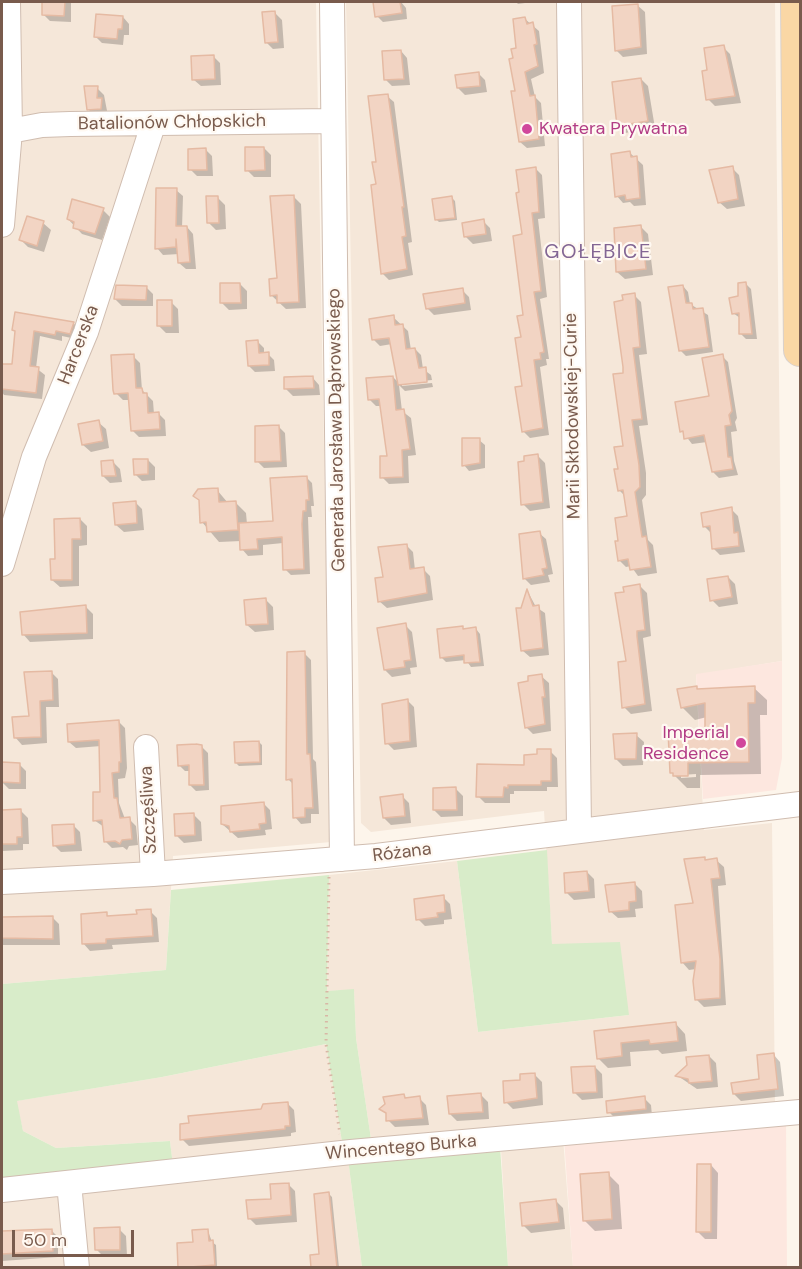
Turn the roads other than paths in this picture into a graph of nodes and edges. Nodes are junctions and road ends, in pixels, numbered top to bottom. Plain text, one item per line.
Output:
1 (8, 2) edge
2 (332, 2) edge
3 (569, 2) edge
4 (797, 2) edge
5 (333, 120) junction
6 (153, 125) junction
7 (10, 132) junction
8 (2, 225) edge
9 (801, 350) edge
10 (2, 564) edge
11 (146, 747) dead end
12 (801, 804) edge
13 (579, 830) junction
14 (335, 864) junction
15 (153, 874) junction
16 (2, 882) edge
17 (801, 1112) edge
18 (69, 1182) junction
19 (2, 1190) edge
20 (77, 1268) edge

1 - 7 street
2 - 5 street, Generała Jarosława Dąbrowskiego
3 - 13 street, Marii Skłodowskiej-Curie
4 - 9 main road
5 - 6 street, Batalionów Chłopskich
5 - 14 street, Generała Jarosława Dąbrowskiego
6 - 7 street, Batalionów Chłopskich
6 - 10 street, Harcerska
7 - 8 street
11 - 15 street, Szczęśliwa
12 - 13 street, Różana
13 - 14 street, Różana
14 - 15 street, Różana
15 - 16 street, Różana
17 - 18 street, Wincentego Burka
18 - 19 street, Wincentego Burka
18 - 20 street

